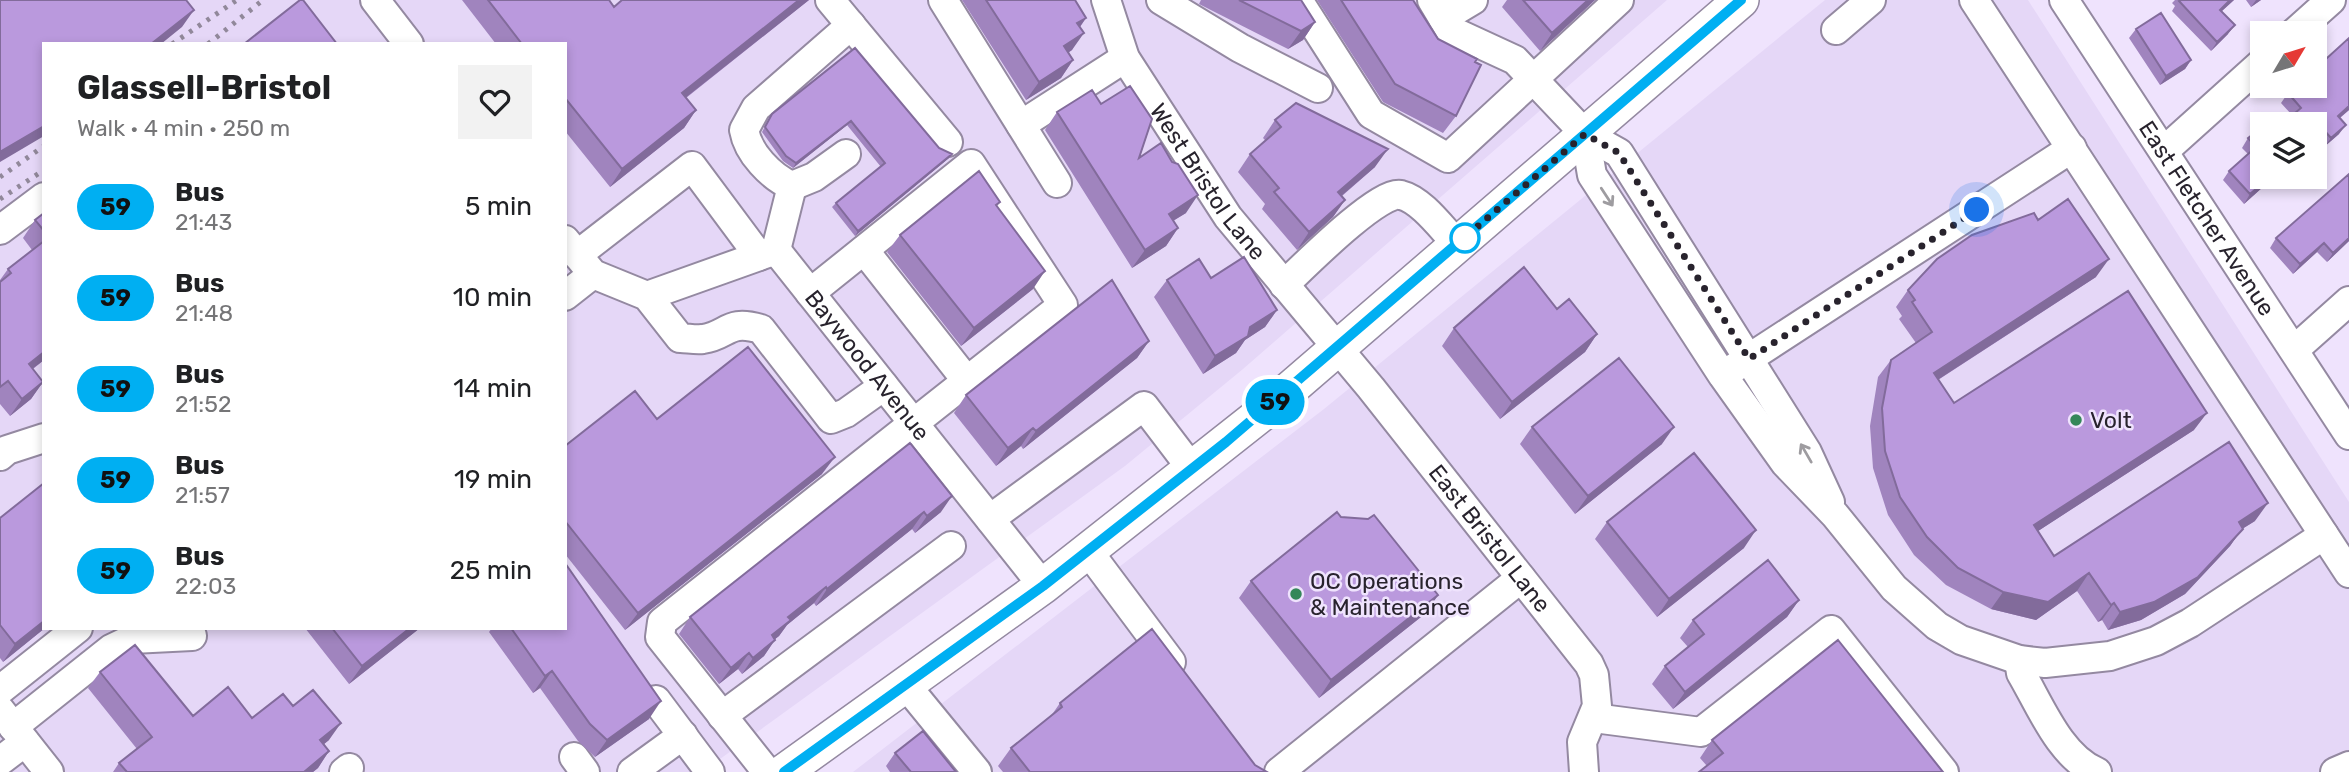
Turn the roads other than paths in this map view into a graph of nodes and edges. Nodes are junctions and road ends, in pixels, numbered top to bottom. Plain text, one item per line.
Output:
1 (374, 0) edge
2 (830, 0) edge
3 (943, 0) edge
4 (1106, 0) edge
5 (1161, 0) edge
6 (1298, 0) edge
7 (1473, 0) edge
8 (1619, 0) edge
9 (1741, 0) edge
10 (1871, 0) edge
11 (1974, 0) edge
12 (2064, 0) edge
13 (2331, 0) edge
14 (1437, 9) edge
15 (2307, 21) edge
16 (851, 24) junction
17 (1836, 30) dead end
18 (407, 42) edge
19 (1125, 58) junction
20 (2250, 74) edge
21 (1532, 78) junction
22 (1318, 88) dead end
23 (1021, 125) junction
24 (1585, 134) junction
25 (948, 142) dead end
26 (2072, 148) junction
27 (2164, 151) junction
28 (846, 153) dead end
29 (1057, 184) dead end
30 (792, 186) junction
31 (42, 198) edge
32 (0, 230) edge
33 (1457, 244) junction
34 (863, 250) junction
35 (768, 253) junction
36 (578, 256) edge
37 (1284, 285) junction
38 (567, 290) edge
39 (810, 293) junction
40 (647, 296) junction
41 (2349, 301) edge
42 (1338, 347) junction
43 (2294, 350) junction
44 (1749, 359) junction
45 (1723, 376) junction
46 (967, 381) junction
47 (884, 386) junction
48 (914, 423) junction
49 (2349, 435) edge
50 (42, 439) edge
51 (0, 456) edge
52 (1192, 469) junction
53 (1835, 514) junction
54 (990, 519) junction
55 (2324, 535) junction
56 (951, 546) dead end
57 (1088, 551) junction
58 (2349, 573) edge
59 (1521, 578) junction
60 (1043, 586) junction
61 (75, 630) edge
62 (192, 636) dead end
63 (2019, 660) junction
64 (905, 684) junction
65 (1189, 685) edge
66 (0, 690) edge
67 (656, 700) edge
68 (722, 716) junction
69 (13, 726) edge
70 (1588, 730) junction
71 (682, 735) junction
72 (0, 761) edge
73 (2349, 766) edge
74 (49, 772) edge
75 (632, 772) edge
76 (710, 772) edge
77 (767, 772) edge
78 (784, 772) edge
79 (977, 772) edge
80 (1279, 772) edge
81 (1584, 772) edge
82 (1944, 772) edge
83 (2097, 772) edge
84 (2335, 772) edge

1 - 18 street
2 - 16 street
3 - 23 street
4 - 19 street, West Bristol Lane
5 - 22 street
6 - 21 street
7 - 14 street
8 - 21 street
9 - 24 main road
10 - 17 street
11 - 26 street
12 - 27 street, East Fletcher Avenue
13 - 15 street
14 - 21 street
16 - 25 street
16 - 30 street
19 - 23 street
19 - 37 street, West Bristol Lane
20 - 27 street
21 - 24 street
23 - 29 street
24 - 33 main road
24 - 44 street
24 -> 45 street
26 - 44 street
26 - 55 street
27 - 43 street, East Fletcher Avenue
28 - 30 street
30 - 35 street
31 - 32 street
33 - 37 street
33 - 42 main road
34 - 39 street
34 - 46 street
34 - 46 street
35 - 36 street, Baywood Avenue
35 - 39 street, Baywood Avenue
35 - 40 street
36 - 38 street
36 - 40 street
37 - 42 street, West Bristol Lane
39 - 47 street, Baywood Avenue
40 - 47 street
41 - 43 street
42 - 52 main road
42 - 59 street, East Bristol Lane
43 - 49 street, East Fletcher Avenue
44 - 45 street
53 -> 44 street
45 - 53 street
46 - 48 street
47 - 48 street, Baywood Avenue
48 - 54 street, Baywood Avenue
48 - 68 street
50 - 51 street
52 - 54 street
52 - 57 main road
53 - 63 street
54 - 60 street, Baywood Avenue
55 - 58 street
55 - 63 street
56 - 68 street
57 - 60 main road
57 - 65 street
59 - 70 street, East Bristol Lane
59 - 80 street
60 - 64 main road
61 - 66 street
62 - 69 street
63 - 83 street
64 - 78 main road
64 - 79 street
67 - 71 street
68 - 77 street
69 - 72 street
69 - 74 street
70 - 81 street, East Bristol Lane
70 - 82 street
71 - 75 street
71 - 76 street
73 - 84 street

